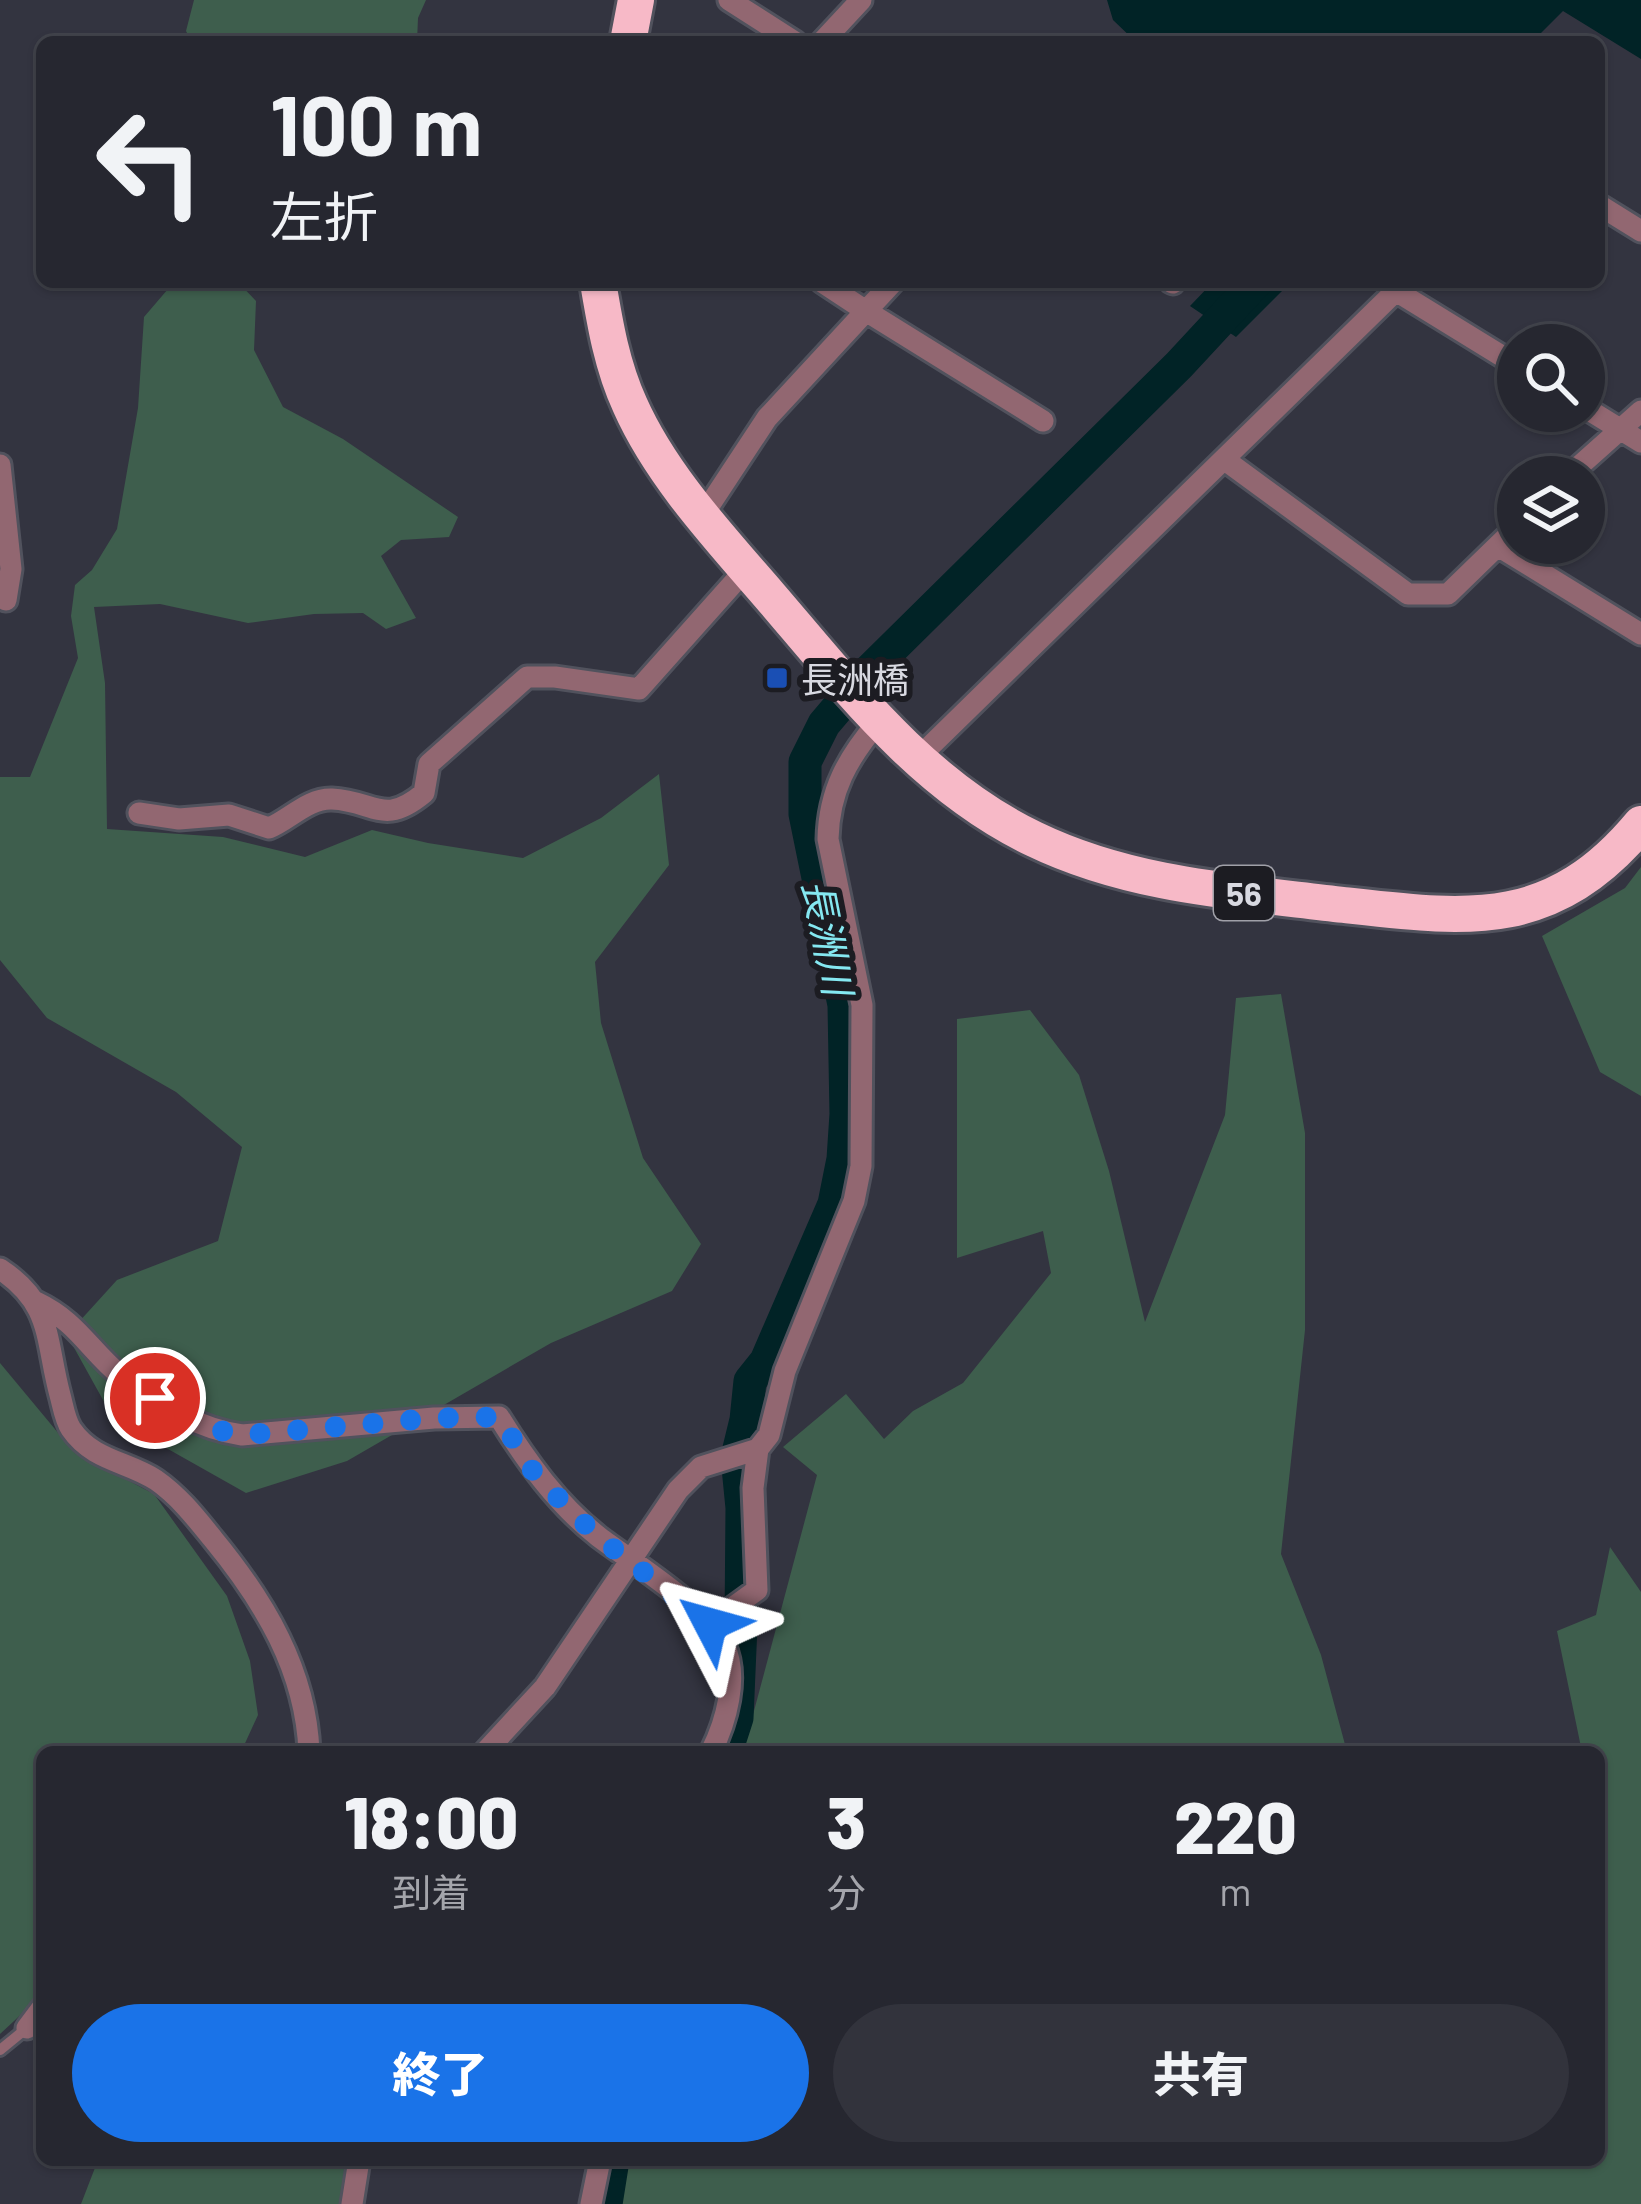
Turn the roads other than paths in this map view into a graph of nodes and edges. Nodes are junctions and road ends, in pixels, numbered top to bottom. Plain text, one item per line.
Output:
1 (636, 0) edge
2 (729, 0) edge
3 (861, 0) edge
4 (629, 36) edge
5 (786, 36) edge
6 (828, 36) edge
7 (1605, 209) edge
8 (1641, 231) edge
9 (599, 288) edge
10 (831, 288) edge
11 (887, 288) edge
12 (1398, 288) edge
13 (1403, 288) edge
14 (866, 311) junction
15 (1497, 352) edge
16 (1641, 411) edge
17 (1605, 419) edge
18 (1043, 421) dead end
19 (1632, 436) edge
20 (1589, 456) edge
21 (1225, 460) junction
22 (0, 465) edge
23 (703, 514) junction
24 (1497, 547) edge
25 (1527, 564) edge
26 (746, 569) junction
27 (6, 600) dead end
28 (1641, 634) edge
29 (873, 716) junction
30 (917, 759) junction
31 (139, 813) dead end
32 (1641, 824) edge
33 (0, 1268) edge
34 (36, 1302) junction
35 (758, 1449) junction
36 (628, 1558) junction
37 (710, 1624) junction
38 (308, 1746) edge
39 (490, 1746) edge
40 (714, 1746) edge
41 (36, 2016) edge
42 (27, 2028) joint
43 (0, 2050) edge
44 (358, 2166) edge
45 (599, 2166) edge
46 (352, 2204) edge
47 (591, 2204) edge

1 - 4 highway
2 - 5 street
3 - 6 street
7 - 8 street
9 - 23 highway, 56
10 - 14 street
11 - 14 street
12 - 21 street
13 - 15 street
14 - 18 street
14 - 23 street
16 - 19 street
17 - 19 street
19 - 20 street
21 - 24 street
21 - 30 street
22 - 27 street
23 - 26 highway, 56
25 - 28 street
26 - 29 highway, 56
26 - 31 street
29 - 30 highway, 56
29 - 35 street
30 - 32 highway, 56
33 - 34 street
34 - 36 street
34 - 38 street
35 - 36 street
35 - 37 street
36 - 37 street
36 - 39 street
37 - 40 street
41 - 42 street
42 - 43 lane
44 - 46 street
45 - 47 street

